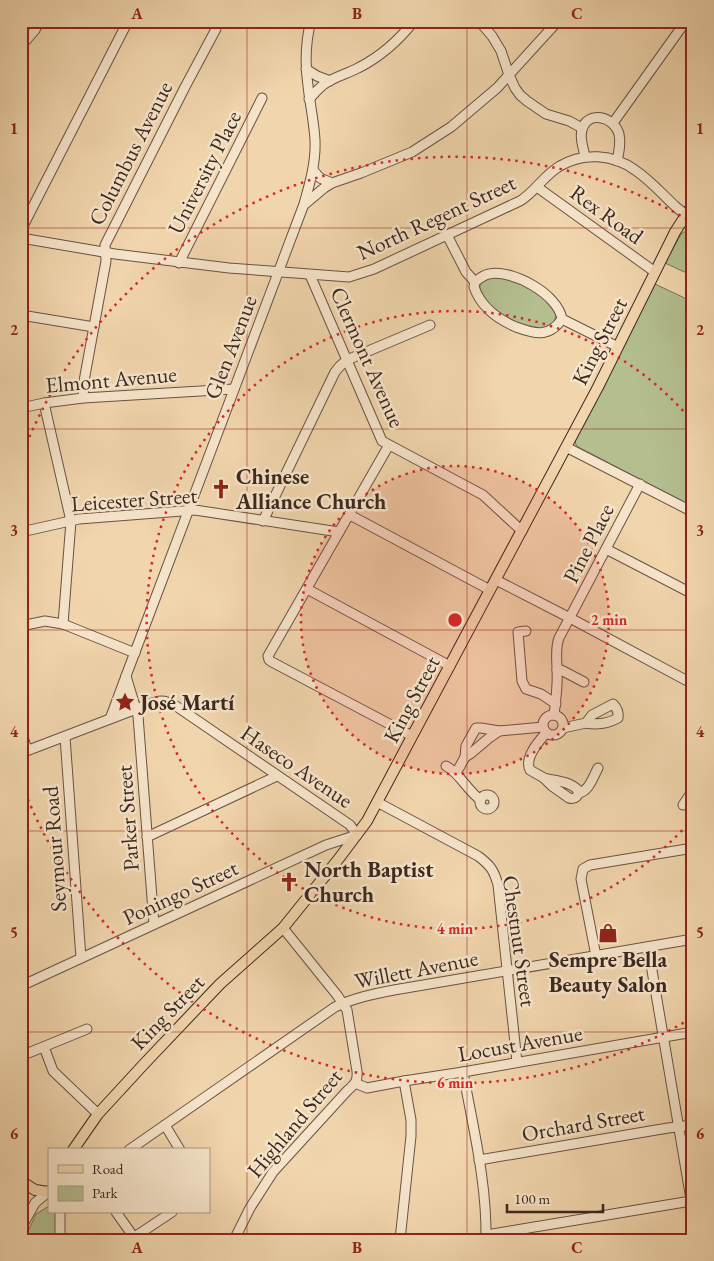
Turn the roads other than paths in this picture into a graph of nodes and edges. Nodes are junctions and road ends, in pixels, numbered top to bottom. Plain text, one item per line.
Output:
1 (31, 21) edge
2 (39, 21) edge
3 (128, 21) edge
4 (216, 21) edge
5 (311, 21) edge
6 (414, 21) edge
7 (479, 21) edge
8 (558, 21) edge
9 (686, 21) edge
10 (21, 28) edge
11 (21, 46) edge
12 (306, 69) junction
13 (509, 75) junction
14 (330, 80) junction
15 (262, 98) dead end
16 (309, 99) junction
17 (613, 123) junction
18 (582, 128) junction
19 (585, 157) junction
20 (618, 161) junction
21 (313, 170) junction
22 (332, 183) junction
23 (537, 187) junction
24 (304, 204) junction
25 (693, 204) edge
26 (689, 217) edge
27 (21, 230) edge
28 (447, 235) junction
29 (21, 238) edge
30 (105, 252) junction
31 (179, 263) junction
32 (278, 272) junction
33 (655, 272) junction
34 (310, 275) junction
35 (476, 282) junction
36 (21, 315) edge
37 (562, 319) junction
38 (430, 325) dead end
39 (94, 327) junction
40 (618, 347) junction
41 (347, 360) junction
42 (234, 389) junction
43 (83, 398) junction
44 (44, 403) junction
45 (21, 408) edge
46 (389, 445) junction
47 (566, 447) junction
48 (640, 484) junction
49 (188, 511) junction
50 (693, 512) edge
51 (350, 515) junction
52 (71, 521) junction
53 (263, 521) junction
54 (522, 531) junction
55 (21, 532) edge
56 (340, 532) junction
57 (606, 549) junction
58 (496, 580) junction
59 (307, 589) junction
60 (490, 590) junction
61 (693, 594) edge
62 (570, 618) junction
63 (62, 624) junction
64 (21, 626) edge
65 (526, 631) dead end
66 (135, 653) junction
67 (450, 666) junction
68 (557, 670) junction
69 (126, 676) junction
70 (584, 682) dead end
71 (693, 684) edge
72 (556, 704) junction
73 (136, 709) junction
74 (554, 715) junction
75 (110, 719) junction
76 (586, 722) dead end
77 (563, 728) junction
78 (21, 730) edge
79 (544, 730) junction
80 (499, 731) junction
81 (412, 736) junction
82 (64, 737) junction
83 (24, 752) edge
84 (465, 757) junction
85 (446, 766) dead end
86 (598, 768) dead end
87 (456, 772) junction
88 (277, 776) junction
89 (693, 790) edge
90 (481, 800) dead end
91 (377, 802) junction
92 (683, 804) dead end
93 (356, 835) junction
94 (147, 837) junction
95 (693, 848) edge
96 (154, 924) junction
97 (283, 928) junction
98 (693, 939) edge
99 (648, 947) junction
100 (596, 956) junction
101 (81, 958) junction
102 (508, 971) junction
103 (21, 986) edge
104 (342, 1004) junction
105 (87, 1029) dead end
106 (693, 1032) edge
107 (663, 1037) junction
108 (44, 1047) junction
109 (21, 1056) edge
110 (517, 1062) junction
111 (463, 1072) junction
112 (404, 1081) junction
113 (355, 1083) junction
114 (98, 1114) junction
115 (165, 1125) junction
116 (693, 1125) edge
117 (679, 1127) junction
118 (74, 1148) edge
119 (132, 1148) edge
120 (179, 1148) edge
121 (479, 1160) junction
122 (21, 1181) edge
123 (48, 1192) edge
124 (48, 1193) edge
125 (691, 1201) junction
126 (693, 1211) edge
127 (60, 1214) edge
128 (117, 1214) edge
129 (169, 1214) edge
130 (21, 1228) edge
131 (486, 1237) edge
132 (60, 1240) edge
133 (234, 1240) edge
134 (400, 1240) edge

1 - 10 street
2 - 11 street
3 - 27 street
4 - 30 street, Columbus Avenue
5 - 12 street, Glen Avenue
6 - 14 street
7 - 13 street
8 - 13 street
9 - 17 street
12 - 14 street
12 - 16 street, Glen Avenue
13 - 18 street
13 - 22 street
14 - 16 street
15 - 31 street, University Place
16 - 21 street, Glen Avenue
17 - 18 street
17 - 20 street
18 - 19 street
19 - 20 street, North Regent Street
19 - 23 street, North Regent Street
20 - 26 street, North Regent Street
21 - 22 street
21 - 24 street, Glen Avenue
22 - 24 street
23 - 28 street, North Regent Street
23 - 33 street, Rex Road
24 - 32 street, Glen Avenue
25 - 26 main road, King Street
26 - 33 main road, King Street
28 - 34 street, North Regent Street
28 - 35 street
29 - 30 street, North Regent Street
30 - 31 street, North Regent Street
30 - 39 street, Columbus Avenue
31 - 32 street, North Regent Street
32 - 34 street, North Regent Street
32 - 42 street, Glen Avenue
33 - 40 main road, King Street
34 - 41 street, Clermont Avenue
35 - 37 street
35 - 37 street
36 - 39 street
37 - 40 street
38 - 41 street
39 - 43 street, Columbus Avenue
40 - 47 main road, King Street
41 - 46 street, Clermont Avenue
41 - 53 street
42 - 43 street, Elmont Avenue
42 - 49 street, Glen Avenue
43 - 44 street, Elmont Avenue
44 - 45 street, Elmont Avenue
44 - 52 street
46 - 51 street
46 - 54 street, Clermont Avenue
47 - 48 street
47 - 54 main road, King Street
48 - 50 street
48 - 57 street, Pine Place
49 - 52 street, Leicester Street
49 - 53 street, Leicester Street
49 - 66 street, Glen Avenue
51 - 56 street
51 - 60 street
52 - 55 street, Leicester Street
52 - 63 street
53 - 56 street, Leicester Street
54 - 58 main road, King Street
56 - 59 street
57 - 61 street
57 - 62 street, Pine Place
58 - 60 main road, King Street
58 - 62 street
59 - 67 street
59 - 81 street
60 - 67 main road, King Street
62 - 68 street, Pine Place
62 - 71 street
63 - 64 street
63 - 66 street
65 - 72 street
66 - 69 street, Glen Avenue
67 - 81 main road, King Street
68 - 70 street
68 - 72 street, Pine Place
69 - 73 street
69 - 75 street, Glen Avenue
72 - 74 street, Pine Place
73 - 75 street, Haseco Avenue
73 - 88 street, Haseco Avenue
73 - 94 street, Parker Street
74 - 77 street
74 - 79 street
75 - 82 street, Haseco Avenue
76 - 77 street
77 - 79 street
78 - 83 street
79 - 80 street
79 - 86 street
80 - 84 street
80 - 84 street
81 - 91 main road, King Street
82 - 83 street, Haseco Avenue
82 - 101 street, Seymour Road
84 - 87 street
85 - 87 street
87 - 90 street
88 - 93 street, Haseco Avenue
88 - 94 street
89 - 92 street
91 - 93 main road, King Street
91 - 102 street, Chestnut Street
93 - 96 street, Poningo Street
93 - 97 main road, King Street
94 - 96 street, Parker Street
95 - 100 street
96 - 101 street, Poningo Street
97 - 104 street, Highland Street
97 - 114 main road, King Street
98 - 99 street, Willett Avenue
99 - 100 street, Willett Avenue
99 - 107 street
100 - 102 street, Willett Avenue
101 - 103 street, Poningo Street
102 - 104 street, Willett Avenue
102 - 110 street, Chestnut Street
104 - 113 street, Highland Street
104 - 115 street, Willett Avenue
105 - 108 street
106 - 107 street, Locust Avenue
107 - 110 street, Locust Avenue
107 - 117 street
108 - 109 street
108 - 114 street
110 - 111 street, Locust Avenue
111 - 112 street, Locust Avenue
111 - 121 street
112 - 113 street, Locust Avenue
112 - 134 street
113 - 133 street, Highland Street
114 - 118 main road, King Street
115 - 119 street, Willett Avenue
115 - 120 street
116 - 117 street, Orchard Street
117 - 121 street, Orchard Street
117 - 125 street
121 - 131 street
122 - 123 main road
124 - 130 street
125 - 126 street
125 - 131 street
127 - 132 street
128 - 129 street

